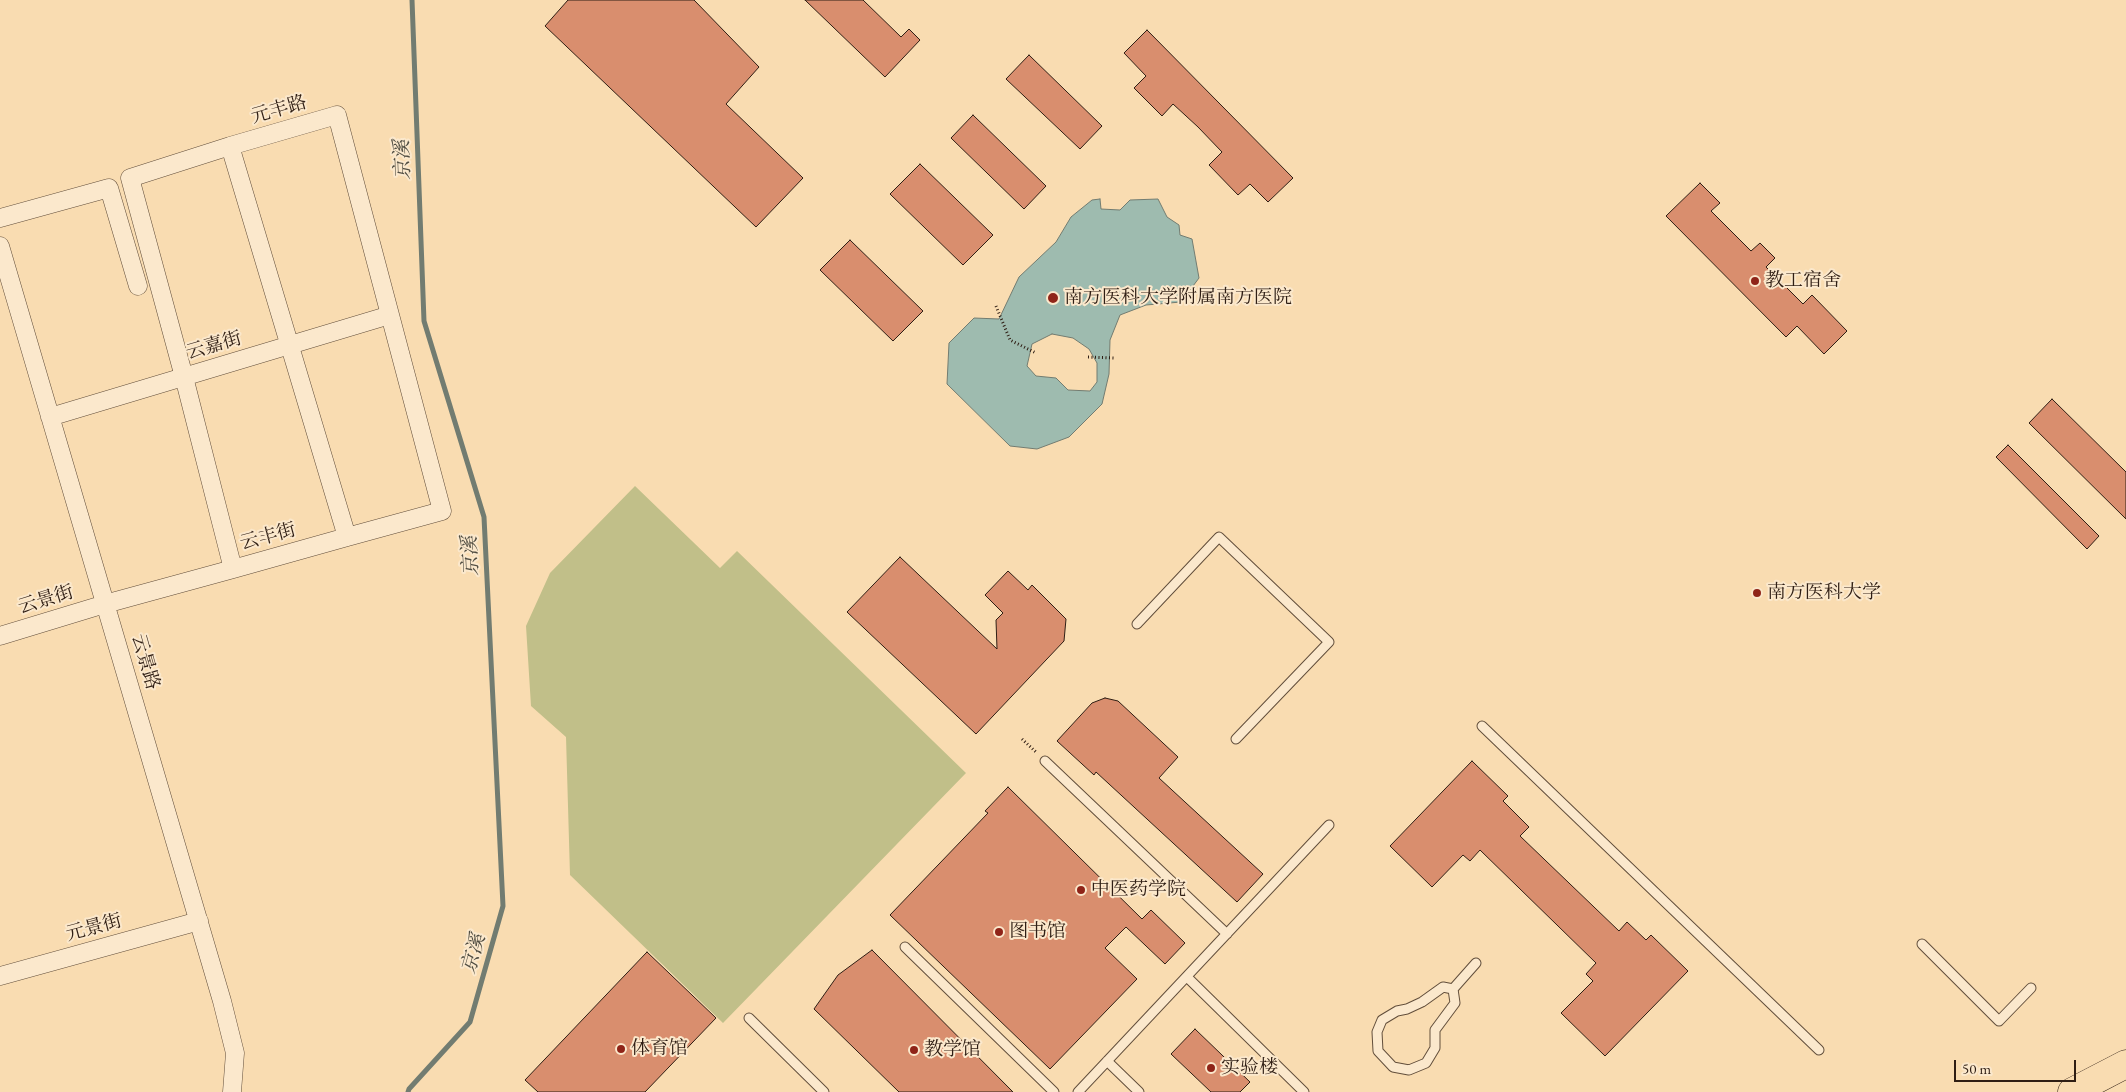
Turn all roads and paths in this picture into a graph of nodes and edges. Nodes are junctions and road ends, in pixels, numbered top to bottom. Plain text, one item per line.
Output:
1 (230, 146) junction
2 (0, 218) edge
3 (0, 246) edge
4 (138, 286) dead end
5 (996, 306) dead end
6 (390, 315) junction
7 (290, 346) junction
8 (1036, 353) dead end
9 (1088, 357) dead end
10 (1114, 358) dead end
11 (184, 377) junction
12 (50, 417) junction
13 (442, 511) joint
14 (347, 537) junction
15 (233, 569) junction
16 (105, 604) junction
17 (1137, 624) dead end
18 (0, 636) edge
19 (1482, 726) dead end
20 (1022, 739) dead end
21 (1236, 739) dead end
22 (1045, 761) joint
23 (1330, 825) dead end
24 (199, 921) junction
25 (1227, 934) junction
26 (1922, 944) dead end
27 (905, 947) dead end
28 (1476, 963) dead end
29 (0, 976) edge
30 (1187, 977) junction
31 (2030, 988) dead end
32 (1453, 989) junction
33 (749, 1018) dead end
34 (1819, 1050) dead end
35 (1107, 1061) junction
36 (2126, 1064) edge
37 (232, 1092) edge
38 (824, 1092) edge
39 (1054, 1092) edge
40 (1078, 1092) edge
41 (1139, 1092) edge
42 (1304, 1092) edge
43 (2072, 1092) edge

1 - 6 street, 元丰路
1 - 7 street
1 - 11 street
2 - 4 street
3 - 12 street, 云景路
5 - 8 path
6 - 7 street, 云嘉街
6 - 13 street, 元丰路
7 - 11 street, 云嘉街
7 - 14 street
9 - 10 path
11 - 12 street, 云嘉街
11 - 15 street
12 - 16 street, 云景路
13 - 14 street, 云丰街
14 - 15 street, 云丰街
15 - 16 street, 云丰街
16 - 18 street, 云景街
16 - 24 street, 云景路
17 - 21 lane
19 - 34 lane
20 - 22 path
22 - 25 lane
23 - 25 lane
24 - 29 street, 元景街
24 - 37 street, 云景路
25 - 30 lane
26 - 31 lane
27 - 39 lane
28 - 32 lane
30 - 35 lane
30 - 42 lane
32 - 32 lane
33 - 38 lane
35 - 40 lane
35 - 41 lane
36 - 43 main road

